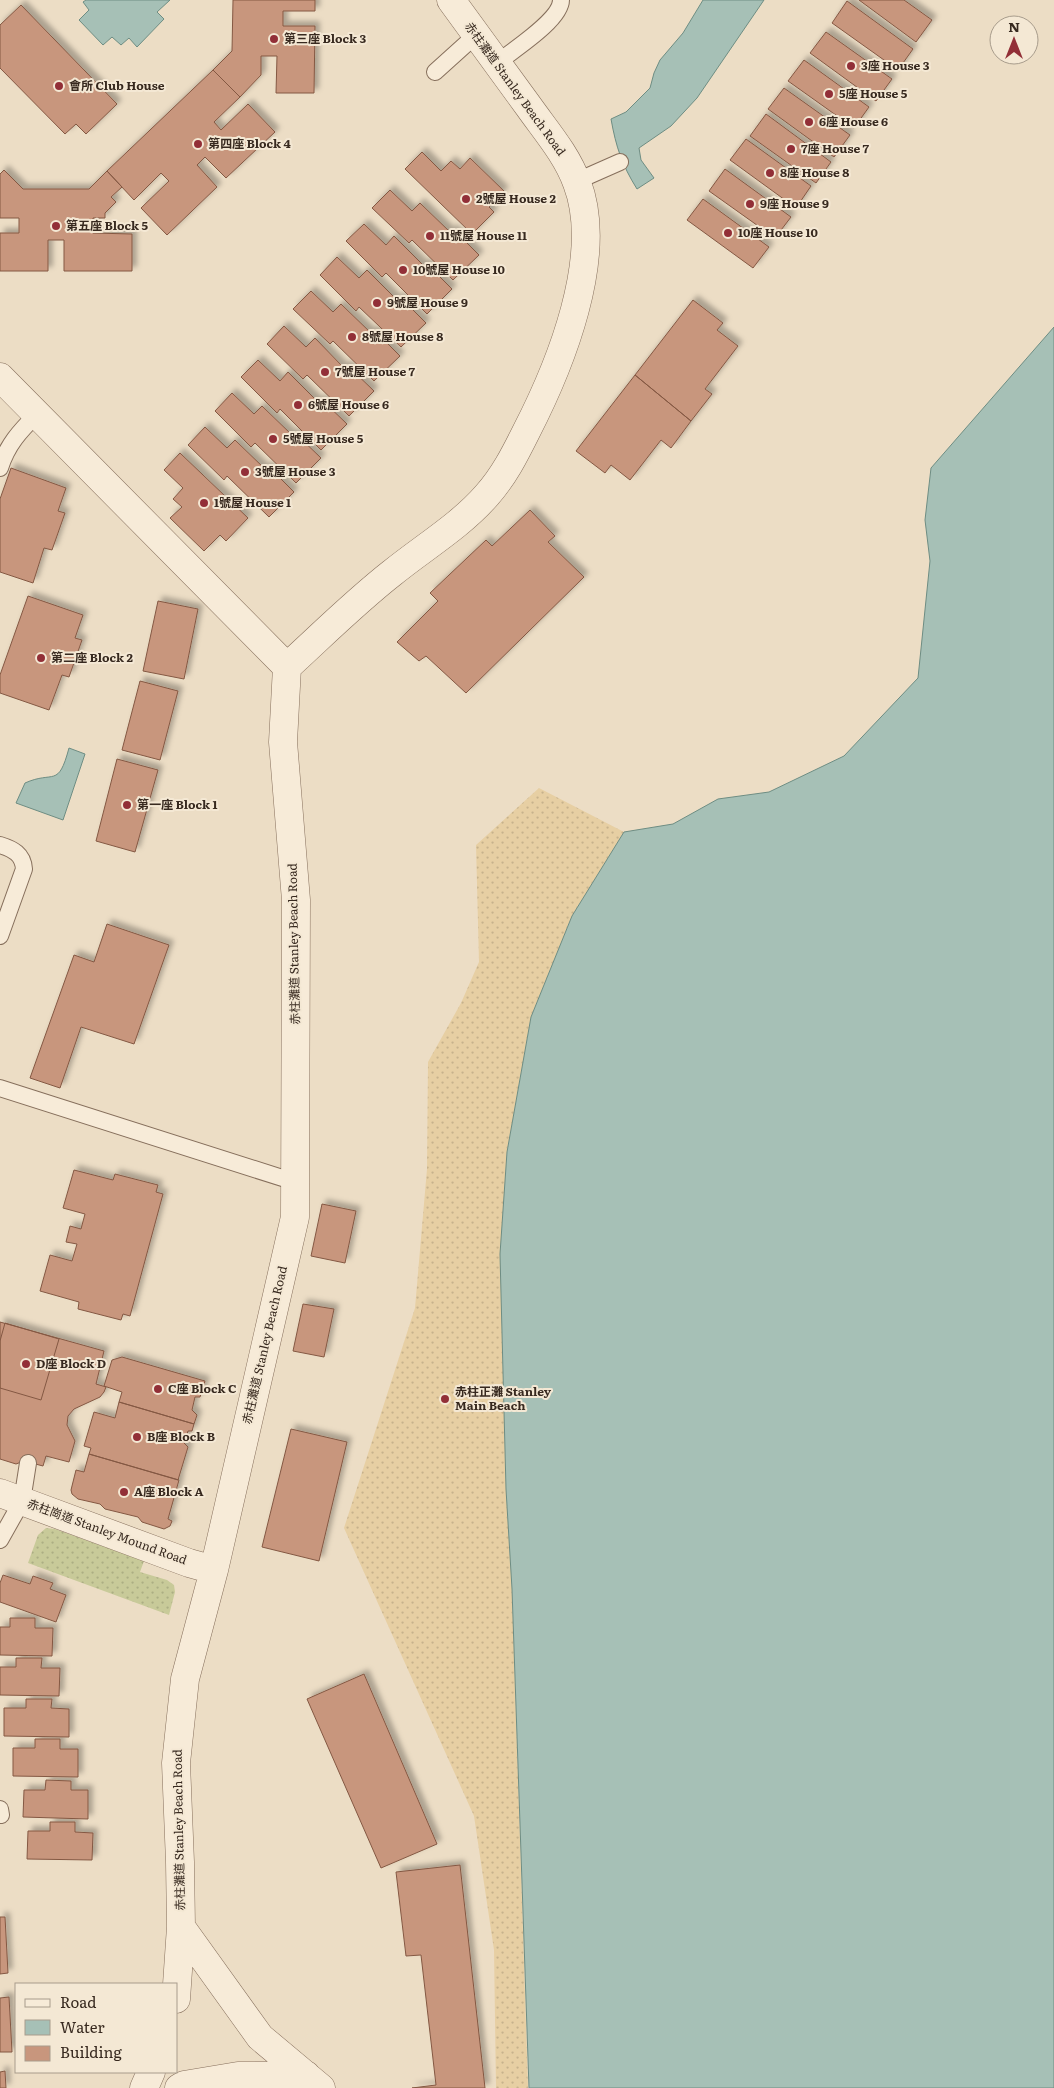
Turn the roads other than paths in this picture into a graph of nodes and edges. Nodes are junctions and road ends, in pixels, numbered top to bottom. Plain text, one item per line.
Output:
1 (451, 0) edge
2 (561, 0) edge
3 (476, 35) junction
4 (497, 63) junction
5 (435, 72) dead end
6 (620, 162) dead end
7 (577, 182) junction
8 (0, 377) edge
9 (51, 420) junction
10 (0, 468) edge
11 (288, 666) junction
12 (0, 845) edge
13 (0, 936) edge
14 (0, 1088) edge
15 (295, 1182) junction
16 (28, 1463) dead end
17 (11, 1497) edge
18 (0, 1540) edge
19 (214, 1570) junction
20 (181, 1927) junction
21 (177, 1983) edge
22 (152, 2073) edge
23 (313, 2082) edge
24 (144, 2088) edge
25 (179, 2088) edge

1 - 3 street, 赤柱灘道 Stanley Beach Road
2 - 4 lane
3 - 4 street, 赤柱灘道 Stanley Beach Road
3 - 5 lane
4 - 7 street, 赤柱灘道 Stanley Beach Road
6 - 7 lane
7 - 11 street, 赤柱灘道 Stanley Beach Road
8 - 9 street
9 - 10 lane
9 - 11 street
11 - 15 street, 赤柱灘道 Stanley Beach Road
12 - 13 lane
14 - 15 lane
15 - 19 street, 赤柱灘道 Stanley Beach Road
16 - 17 lane
17 - 18 lane
17 - 19 street, 赤柱崗道 Stanley Mound Road
19 - 20 street, 赤柱灘道 Stanley Beach Road
20 - 21 street, 赤柱灘道 Stanley Beach Road
20 - 23 street
22 - 24 street
23 - 25 street

